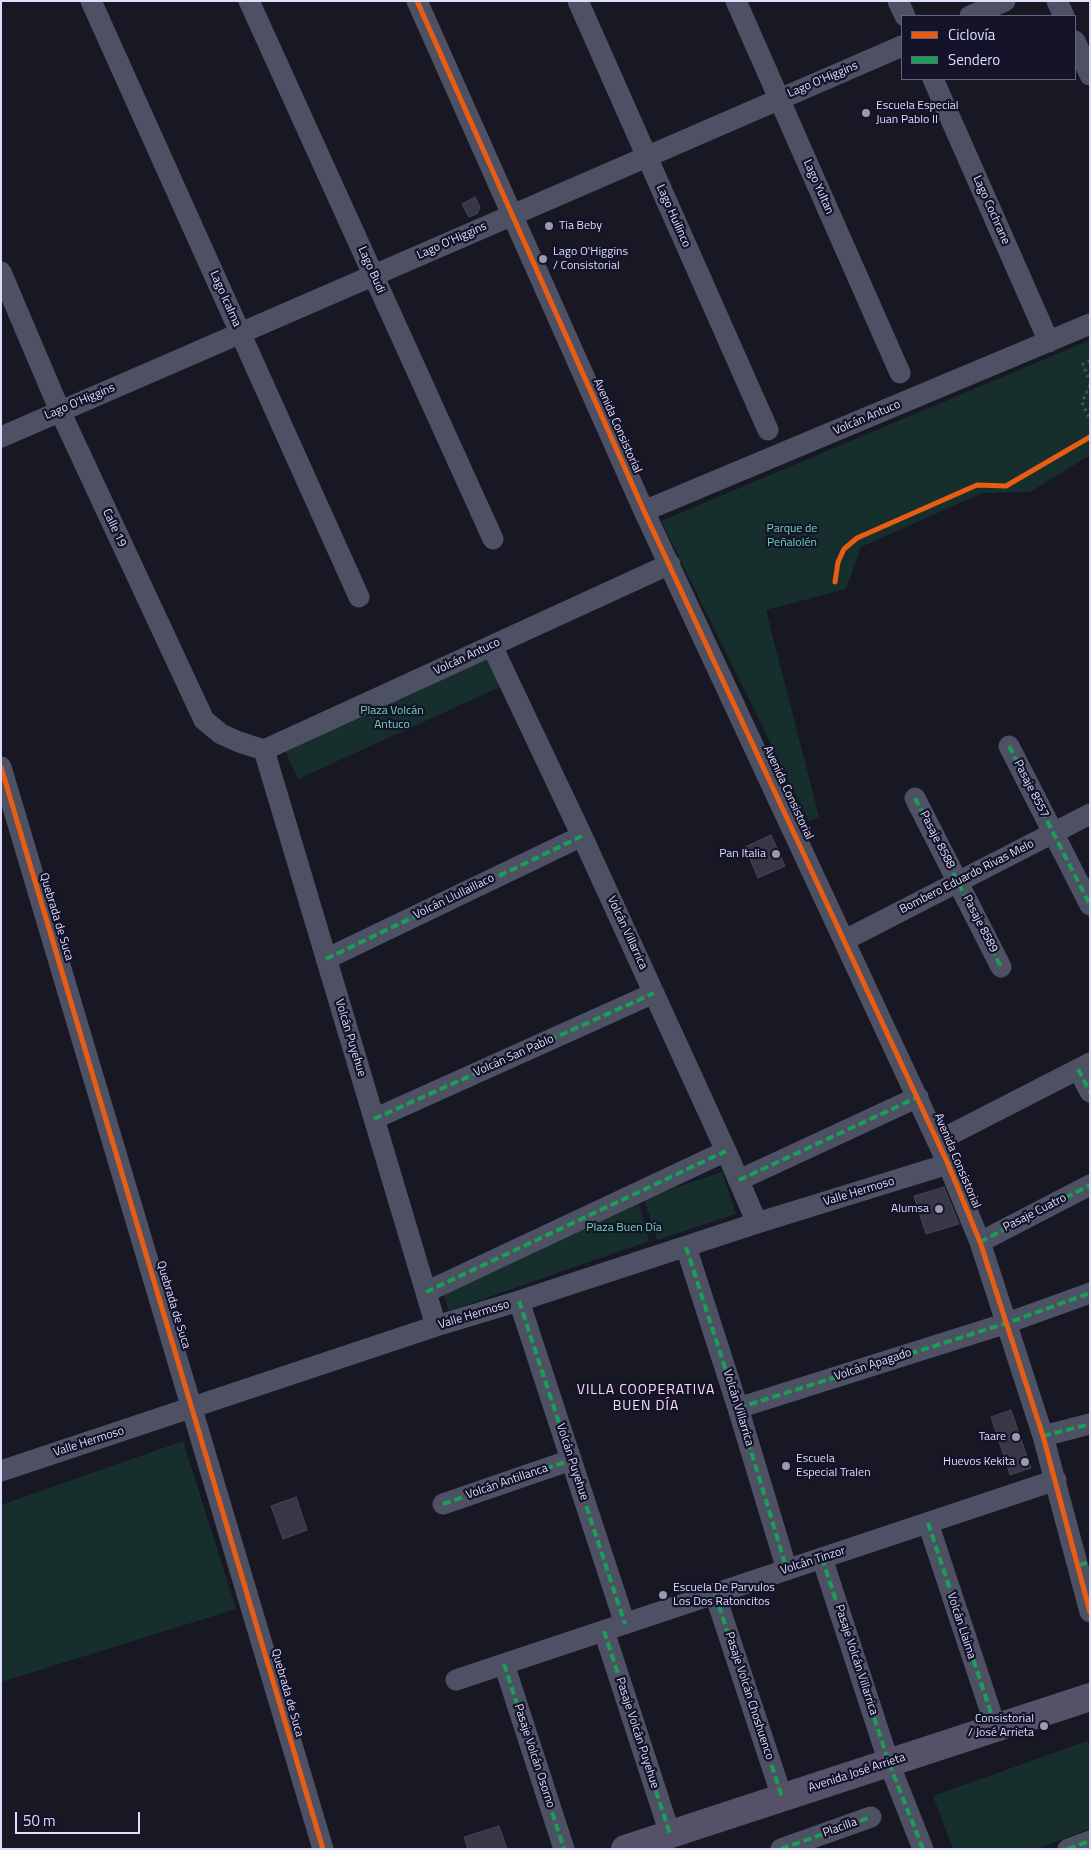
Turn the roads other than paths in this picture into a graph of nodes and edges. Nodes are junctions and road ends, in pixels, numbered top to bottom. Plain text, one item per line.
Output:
1 (91, 1) edge
2 (249, 1) edge
3 (417, 1) edge
4 (578, 1) edge
5 (736, 1) edge
6 (898, 1) edge
7 (1005, 1) edge
8 (1057, 1) edge
9 (905, 15) edge
10 (972, 15) edge
11 (1064, 15) edge
12 (1076, 43) edge
13 (901, 46) edge
14 (1090, 75) edge
15 (932, 80) edge
16 (779, 99) junction
17 (647, 157) junction
18 (512, 215) junction
19 (1, 272) edge
20 (374, 275) junction
21 (1090, 324) edge
22 (240, 333) junction
23 (1049, 342) junction
24 (900, 373) dead end
25 (60, 411) junction
26 (768, 430) dead end
27 (1, 437) edge
28 (644, 511) junction
29 (493, 539) dead end
30 (670, 564) junction
31 (359, 597) dead end
32 (492, 646) junction
33 (1008, 746) dead end
34 (264, 750) junction
35 (1, 767) edge
36 (915, 798) dead end
37 (1090, 814) edge
38 (1053, 832) junction
39 (582, 836) junction
40 (958, 882) junction
41 (1090, 904) edge
42 (845, 940) junction
43 (326, 958) junction
44 (1001, 967) dead end
45 (654, 993) junction
46 (1084, 1066) edge
47 (1090, 1092) edge
48 (918, 1098) junction
49 (374, 1119) junction
50 (938, 1141) junction
51 (726, 1151) junction
52 (948, 1164) junction
53 (739, 1180) junction
54 (1090, 1185) edge
55 (757, 1223) junction
56 (980, 1242) junction
57 (686, 1247) junction
58 (426, 1292) junction
59 (1090, 1293) edge
60 (519, 1301) junction
61 (1007, 1323) junction
62 (436, 1326) junction
63 (193, 1408) junction
64 (738, 1408) junction
65 (1090, 1424) edge
66 (1043, 1436) junction
67 (571, 1460) junction
68 (1, 1471) edge
69 (1056, 1480) junction
70 (443, 1504) dead end
71 (928, 1523) junction
72 (822, 1558) junction
73 (1084, 1563) edge
74 (787, 1570) junction
75 (715, 1594) junction
76 (1090, 1612) edge
77 (625, 1624) junction
78 (604, 1631) junction
79 (504, 1664) junction
80 (456, 1680) dead end
81 (1090, 1697) edge
82 (996, 1728) junction
83 (889, 1763) junction
84 (782, 1798) junction
85 (871, 1816) dead end
86 (659, 1841) edge
87 (1090, 1841) edge
88 (323, 1849) edge
89 (564, 1849) edge
90 (625, 1849) edge
91 (781, 1849) edge
92 (923, 1849) edge
93 (1068, 1849) edge

1 - 22 street, Lago Icalma
2 - 20 street, Lago Budi
3 - 18 street, Avenida Consistorial
4 - 17 street, Lago Huilinco
5 - 16 street, Lago Yultan
6 - 9 street
7 - 10 street
8 - 11 street
12 - 14 street
13 - 16 street, Lago O'Higgins
15 - 23 street, Lago Cochrane
16 - 17 street, Lago O'Higgins
16 - 24 street, Lago Yultan
17 - 18 street, Lago O'Higgins
17 - 26 street, Lago Huilinco
18 - 20 street, Lago O'Higgins
18 - 28 street, Avenida Consistorial
19 - 25 street, Calle 19
20 - 22 street, Lago O'Higgins
20 - 29 street, Lago Budi
21 - 23 street, Volcán Antuco
22 - 25 street, Lago O'Higgins
22 - 31 street, Lago Icalma
23 - 28 street, Volcán Antuco
25 - 27 street, Lago O'Higgins
25 - 34 street, Calle 19
28 - 30 street, Avenida Consistorial
30 - 32 street, Volcán Antuco
30 - 42 street, Avenida Consistorial
32 - 34 street, Volcán Antuco
32 - 39 street, Volcán Villarrica
33 - 38 street, Pasaje 8557
34 - 43 street, Volcán Puyehue
35 - 63 street, Quebrada de Suca
36 - 40 street, Pasaje 8588
37 - 38 street, Bombero Eduardo Rivas Melo
38 - 40 street, Bombero Eduardo Rivas Melo
38 - 41 street, Pasaje 8557
39 - 43 street, Volcán Llullaillaco
39 - 45 street, Volcán Villarrica
40 - 42 street, Bombero Eduardo Rivas Melo
40 - 44 street, Pasaje 8589
42 - 48 street, Avenida Consistorial
43 - 49 street, Volcán Puyehue
45 - 49 street, Volcán San Pablo
45 - 51 street, Volcán Villarrica
46 - 47 street
46 - 50 street
48 - 50 street, Avenida Consistorial
48 - 53 street
49 - 58 street, Volcán Puyehue
50 - 52 street, Avenida Consistorial
51 - 53 street, Volcán Villarrica
51 - 58 street
52 - 55 street, Valle Hermoso
52 - 56 street, Avenida Consistorial
53 - 55 street, Volcán Villarrica
54 - 56 street, Pasaje Cuatro
55 - 57 street, Valle Hermoso
56 - 61 street, Avenida Consistorial
57 - 60 street, Valle Hermoso
57 - 64 street, Volcán Villarrica
58 - 62 street, Volcán Puyehue
59 - 61 street, Volcán Apagado
60 - 62 street, Valle Hermoso
60 - 67 street, Volcán Puyehue
61 - 64 street, Volcán Apagado
61 - 66 street, Avenida Consistorial
62 - 63 street, Valle Hermoso
63 - 68 street, Valle Hermoso
63 - 88 street, Quebrada de Suca
64 - 74 street, Volcán Villarrica
65 - 66 street
66 - 69 street, Avenida Consistorial
67 - 70 street, Volcán Antillanca
67 - 77 street, Volcán Puyehue
69 - 71 street, Volcán Tinzor
69 - 73 street, Avenida Consistorial
71 - 72 street, Volcán Tinzor
71 - 82 street, Volcán Llaima
72 - 74 street, Volcán Tinzor
72 - 83 street, Pasaje Volcán Villarrica
73 - 76 street, Avenida Consistorial
74 - 75 street, Volcán Tinzor
75 - 77 street, Volcán Tinzor
75 - 84 street, Pasaje Volcán Choshuenco
77 - 78 street, Volcán Tinzor
78 - 79 street, Volcán Tinzor
78 - 86 street, Pasaje Volcán Puyehue
79 - 80 street, Volcán Tinzor
79 - 89 street, Pasaje Volcán Osorno
81 - 82 main road, Avenida José Arrieta
82 - 83 main road, Avenida José Arrieta
83 - 84 main road, Avenida José Arrieta
83 - 92 street, Pasaje Volcán Villarrica
84 - 86 main road, Avenida José Arrieta
85 - 91 street, Placilla
86 - 90 main road, Avenida José Arrieta
87 - 93 street

